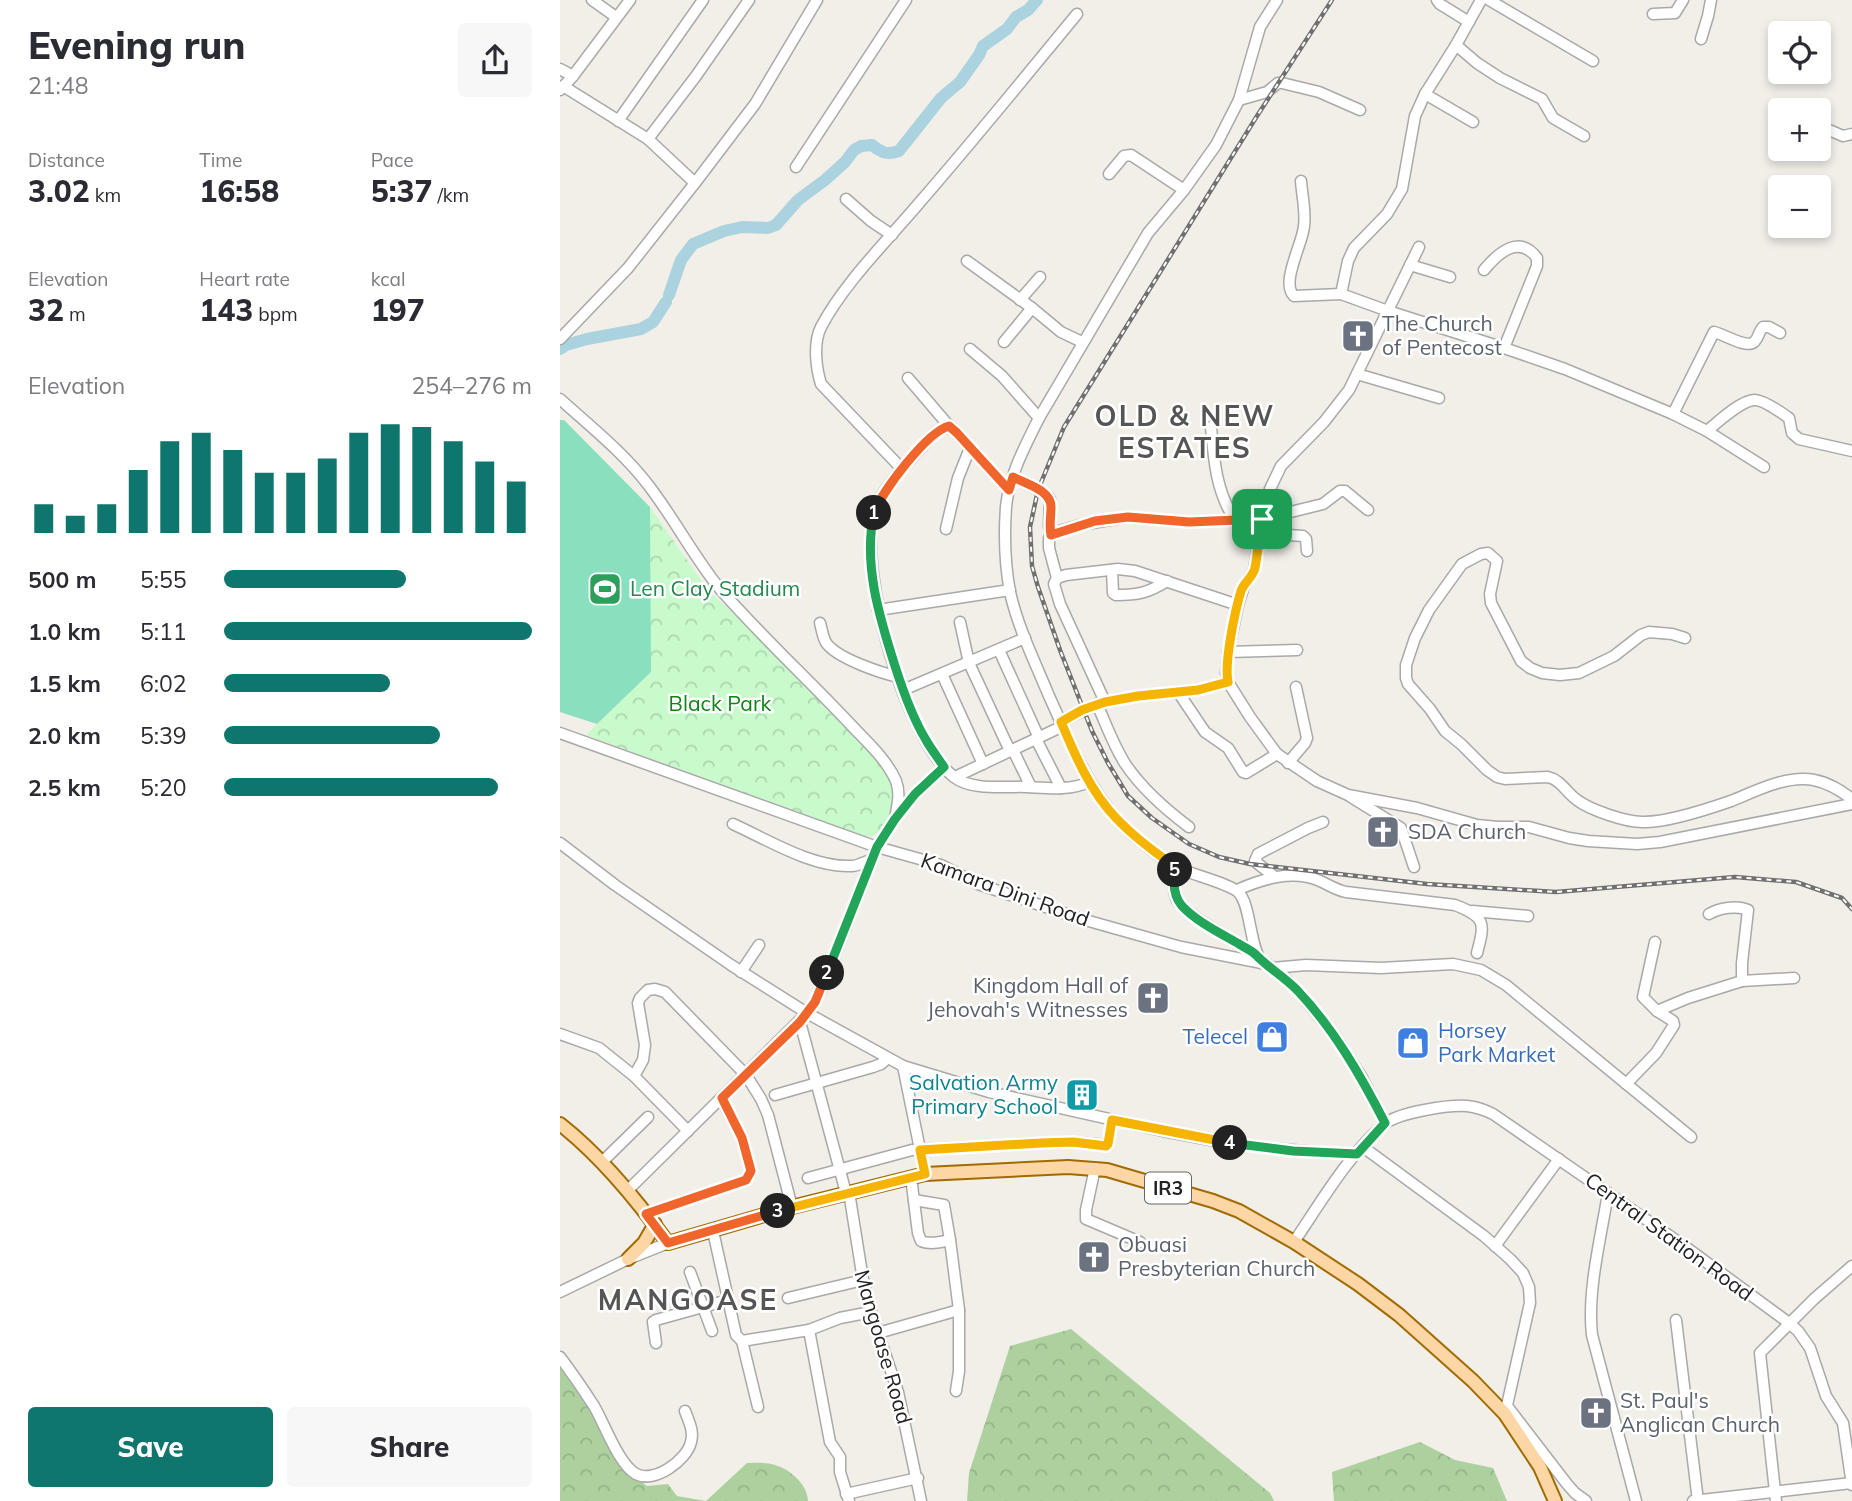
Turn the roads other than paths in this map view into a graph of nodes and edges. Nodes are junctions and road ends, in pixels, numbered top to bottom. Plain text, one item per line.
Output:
1 (592, 0) edge
2 (631, 0) edge
3 (703, 0) edge
4 (750, 0) edge
5 (817, 0) edge
6 (905, 0) edge
7 (1277, 0) edge
8 (1437, 0) edge
9 (1481, 0) edge
10 (1489, 0) edge
11 (1684, 0) edge
12 (1711, 0) edge
13 (1077, 14) dead end
14 (1653, 14) dead end
15 (616, 17) junction
16 (1469, 22) junction
17 (1701, 38) dead end
18 (1456, 46) junction
19 (1593, 61) dead end
20 (560, 69) edge
21 (573, 76) junction
22 (561, 88) edge
23 (1424, 94) junction
24 (1239, 100) junction
25 (1360, 110) dead end
26 (618, 121) junction
27 (1473, 122) dead end
28 (1831, 131) edge
29 (1852, 134) edge
30 (1584, 136) dead end
31 (648, 139) junction
32 (796, 167) dead end
33 (1109, 174) dead end
34 (1301, 181) dead end
35 (695, 183) junction
36 (1184, 190) junction
37 (846, 199) dead end
38 (892, 235) junction
39 (1419, 247) dead end
40 (967, 261) dead end
41 (1410, 265) junction
42 (1484, 270) dead end
43 (1450, 276) dead end
44 (1040, 277) dead end
45 (1341, 294) junction
46 (1020, 300) junction
47 (1032, 308) junction
48 (1388, 311) junction
49 (1780, 333) dead end
50 (560, 339) edge
51 (1004, 342) dead end
52 (1082, 342) junction
53 (1504, 348) junction
54 (970, 349) dead end
55 (1357, 374) junction
56 (908, 378) dead end
57 (1439, 398) dead end
58 (560, 399) edge
59 (1673, 414) junction
60 (1039, 418) junction
61 (949, 426) junction
62 (1211, 427) dead end
63 (1707, 431) junction
64 (970, 448) junction
65 (1852, 451) edge
66 (1764, 467) dead end
67 (902, 469) junction
68 (1013, 477) junction
69 (1009, 490) junction
70 (1368, 510) dead end
71 (1262, 519) junction
72 (1235, 520) junction
73 (946, 530) dead end
74 (1259, 533) junction
75 (1051, 535) junction
76 (1307, 551) dead end
77 (1112, 570) junction
78 (1057, 578) junction
79 (1167, 581) junction
80 (1010, 590) junction
81 (1238, 605) junction
82 (878, 610) junction
83 (960, 622) dead end
84 (820, 624) dead end
85 (1025, 638) junction
86 (1685, 638) dead end
87 (999, 650) junction
88 (1297, 650) dead end
89 (1228, 652) junction
90 (969, 663) junction
91 (942, 674) junction
92 (899, 677) junction
93 (1228, 682) junction
94 (1296, 688) dead end
95 (903, 690) junction
96 (1178, 692) junction
97 (1101, 703) junction
98 (1062, 724) junction
99 (560, 733) edge
100 (1038, 739) junction
101 (1011, 751) junction
102 (1277, 754) junction
103 (1288, 763) junction
104 (983, 764) junction
105 (944, 767) junction
106 (954, 777) junction
107 (1089, 782) junction
108 (1031, 787) junction
109 (1060, 788) junction
110 (1348, 795) junction
111 (1852, 802) edge
112 (895, 819) junction
113 (1323, 822) dead end
114 (733, 824) dead end
115 (1189, 827) dead end
116 (560, 843) edge
117 (877, 847) junction
118 (872, 860) junction
119 (1176, 867) junction
120 (1414, 867) dead end
121 (1275, 877) junction
122 (1237, 890) junction
123 (1472, 911) junction
124 (1709, 914) dead end
125 (1528, 916) dead end
126 (1656, 942) dead end
127 (759, 945) dead end
128 (1477, 953) dead end
129 (1259, 959) junction
130 (1272, 968) junction
131 (741, 972) junction
132 (1794, 978) dead end
133 (1742, 981) junction
134 (1657, 1011) junction
135 (807, 1013) junction
136 (800, 1022) junction
137 (560, 1034) edge
138 (888, 1058) junction
139 (903, 1066) junction
140 (746, 1074) junction
141 (634, 1076) junction
142 (816, 1083) junction
143 (1626, 1084) junction
144 (775, 1095) dead end
145 (722, 1098) junction
146 (648, 1117) dead end
147 (1112, 1120) junction
148 (1385, 1123) junction
149 (560, 1124) edge
150 (688, 1131) junction
151 (1690, 1137) dead end
152 (920, 1150) junction
153 (1360, 1150) junction
154 (1559, 1159) junction
155 (602, 1162) junction
156 (1095, 1168) junction
157 (840, 1170) junction
158 (918, 1175) junction
159 (808, 1178) dead end
160 (627, 1191) junction
161 (848, 1192) junction
162 (1608, 1193) junction
163 (914, 1200) junction
164 (792, 1207) junction
165 (650, 1219) junction
166 (713, 1231) junction
167 (950, 1240) junction
168 (1140, 1242) dead end
169 (1294, 1242) junction
170 (668, 1243) junction
171 (1495, 1246) junction
172 (628, 1259) junction
173 (1852, 1266) edge
174 (690, 1272) dead end
175 (863, 1280) junction
176 (560, 1292) edge
177 (789, 1298) dead end
178 (728, 1300) junction
179 (703, 1307) junction
180 (959, 1310) junction
181 (871, 1312) junction
182 (1676, 1320) dead end
183 (1789, 1323) junction
184 (809, 1329) junction
185 (712, 1331) dead end
186 (878, 1333) junction
187 (742, 1341) junction
188 (656, 1343) dead end
189 (560, 1357) edge
190 (956, 1391) dead end
191 (758, 1407) dead end
192 (1506, 1410) junction
193 (685, 1411) dead end
194 (918, 1478) junction
195 (1852, 1484) edge
196 (1775, 1496) edge
197 (848, 1497) edge
198 (922, 1501) edge
199 (1555, 1501) edge
200 (1586, 1501) edge
201 (1636, 1501) edge
202 (1697, 1501) edge

1 - 15 street
2 - 15 street
3 - 26 street
4 - 31 street
5 - 35 street
6 - 32 street
7 - 24 street
8 - 16 street
9 - 16 street
10 - 19 street
11 - 14 street
12 - 17 street
13 - 38 street
15 - 21 street
16 - 18 street
18 - 23 street
18 - 30 street
20 - 21 street
21 - 22 street
22 - 26 street
23 - 27 street
23 - 45 street
24 - 25 street
24 - 36 street
26 - 31 street
28 - 29 street
31 - 35 street
33 - 36 street
34 - 45 street
35 - 50 street
36 - 52 street
37 - 38 street
38 - 67 street
39 - 41 street
40 - 46 street
41 - 43 street
41 - 48 street
42 - 53 street
44 - 46 street
45 - 48 street
46 - 47 street
47 - 51 street
47 - 52 street
48 - 53 street
48 - 55 street
49 - 59 street
52 - 60 street
53 - 59 street
54 - 60 street
55 - 57 street
55 - 71 street
56 - 61 street
58 - 112 street
59 - 63 street
60 - 68 street
61 - 64 street
61 - 67 street
62 - 72 street
63 - 65 street
63 - 66 street
64 - 69 street
64 - 73 street
67 - 82 street
68 - 69 street
68 - 75 street
69 - 80 street
70 - 71 street
71 - 72 street
71 - 74 street
72 - 75 street
74 - 76 street
74 - 81 street
75 - 78 street
77 - 78 street
77 - 79 street
77 - 79 street
78 - 97 street
79 - 81 street
80 - 82 street
80 - 85 street
81 - 89 street
82 - 92 street
83 - 90 street
84 - 92 street
85 - 87 street
85 - 98 street
86 - 111 street
87 - 90 street
87 - 100 street
88 - 89 street
89 - 93 street
90 - 91 street
90 - 101 street
91 - 95 street
91 - 104 street
92 - 95 street
93 - 96 street
93 - 102 street
94 - 103 street
95 - 105 street
96 - 97 street
96 - 102 street
97 - 98 street
97 - 115 street
98 - 100 street
98 - 107 street
99 - 117 street, Kamara Dini Road
100 - 101 street
100 - 109 street
101 - 104 street
101 - 108 street
102 - 103 street
103 - 110 street
104 - 106 street
105 - 106 street
105 - 112 street
106 - 108 street
107 - 109 street
107 - 119 street
108 - 109 street
110 - 111 street
110 - 120 street
112 - 117 street
113 - 121 street
114 - 118 street
116 - 131 street
117 - 118 street
117 - 129 street, Kamara Dini Road
118 - 135 street
119 - 122 street
119 - 129 street
121 - 122 street
121 - 123 street
122 - 129 street
123 - 125 street
123 - 128 street
124 - 133 street
126 - 134 street
127 - 131 street
129 - 130 street, Kamara Dini Road
130 - 143 street
130 - 148 street, Kamara Dini Road
131 - 135 street
132 - 133 street
133 - 134 street
134 - 143 street
135 - 136 street
135 - 138 street
136 - 140 street
136 - 142 street, Mangoase Road
137 - 141 street
138 - 139 street
138 - 142 street
139 - 147 street
139 - 152 street
140 - 141 street
140 - 145 street
140 - 164 street
141 - 150 street
142 - 144 street
142 - 157 street, Mangoase Road
143 - 151 street
145 - 150 street
145 - 165 street
146 - 155 street
147 - 152 street
147 - 153 street
148 - 153 street
148 - 154 street, Central Station Road
149 - 155 main road
150 - 160 street
152 - 157 street
152 - 158 street
153 - 169 street
153 - 171 street
154 - 162 street, Central Station Road
154 - 171 street
155 - 160 main road
156 - 158 main road, IR3
156 - 168 street
156 - 169 main road, IR3
157 - 159 street
157 - 161 street, Mangoase Road
158 - 161 main road, IR3
158 - 163 street
160 - 165 main road
161 - 164 main road, IR3
161 - 175 street, Mangoase Road
162 - 183 street, Central Station Road
162 - 201 street
163 - 167 street
163 - 167 street
164 - 166 main road, IR3
165 - 170 main road
165 - 172 main road
166 - 170 main road, IR3
166 - 178 street
167 - 180 street
169 - 192 main road, IR3
170 - 172 street
171 - 192 street
172 - 176 street
173 - 183 street
174 - 179 street
175 - 177 street
175 - 181 street, Mangoase Road
178 - 179 street
178 - 187 street
179 - 185 street
179 - 188 street
180 - 186 street
180 - 190 street
181 - 184 street
181 - 186 street, Mangoase Road
182 - 202 street
183 - 195 street, Central Station Road
183 - 196 street
184 - 187 street
184 - 197 street
186 - 194 street, Mangoase Road
187 - 191 street
189 - 193 street
192 - 199 main road, IR3
192 - 200 street
194 - 197 street
194 - 198 street, Mangoase Road
195 - 196 street
196 - 202 street

